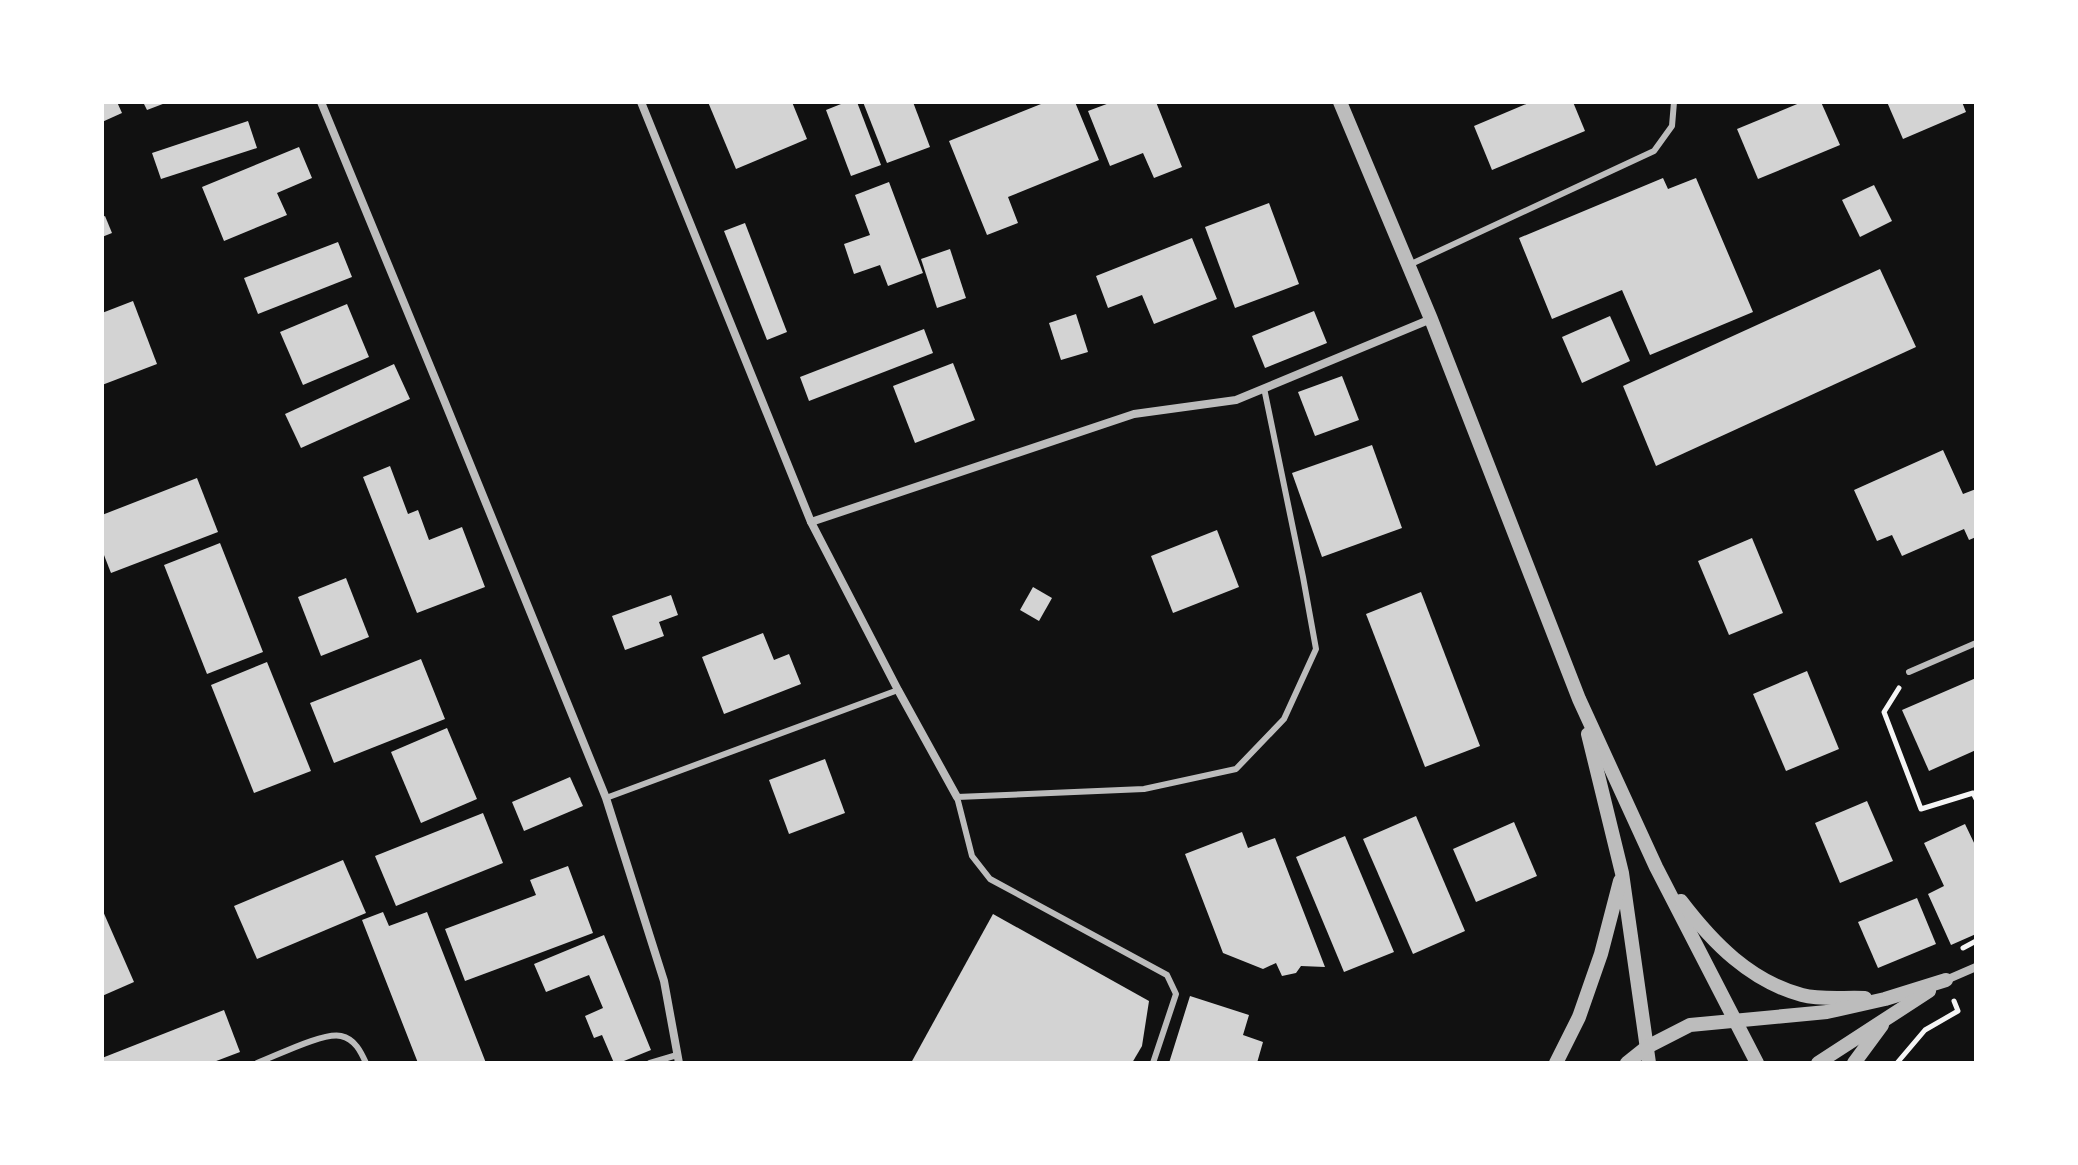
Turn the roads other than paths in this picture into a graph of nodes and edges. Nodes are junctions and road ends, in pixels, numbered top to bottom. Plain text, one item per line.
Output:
1 (321, 102) edge
2 (641, 102) edge
3 (1340, 102) edge
4 (1674, 102) edge
5 (1409, 265) junction
6 (1431, 319) junction
7 (1264, 388) junction
8 (811, 522) junction
9 (1976, 643) edge
10 (1909, 672) road end
11 (898, 690) junction
12 (1579, 699) junction
13 (957, 797) junction
14 (606, 798) junction
15 (1656, 867) junction
16 (1622, 873) junction
17 (1976, 967) edge
18 (1946, 980) junction
19 (1885, 999) junction
20 (1888, 1017) junction
21 (1735, 1021) junction
22 (1647, 1047) junction
23 (678, 1059) edge
24 (257, 1063) edge
25 (366, 1063) edge
26 (650, 1063) edge
27 (1153, 1063) edge
28 (1556, 1063) edge
29 (1627, 1063) edge
30 (1649, 1063) edge
31 (1757, 1063) edge
32 (1818, 1063) edge
33 (1854, 1063) edge

1 - 14 street
2 - 8 street
3 - 5 street
4 - 5 lane
5 - 6 street
6 - 7 street
6 - 12 street
7 - 8 street
7 - 13 lane
8 - 11 street
9 - 10 lane
11 - 13 street
11 - 14 lane
12 - 15 street
12 - 16 street
13 - 27 lane
14 - 23 street
15 - 19 street
15 - 21 street
16 - 22 street
16 - 28 street
17 - 18 street
18 - 19 street
18 - 20 street
19 - 21 street
20 - 32 street
20 - 33 street
21 - 22 street
21 - 31 street
22 - 29 street
22 - 30 street
23 - 26 lane
24 - 25 lane

